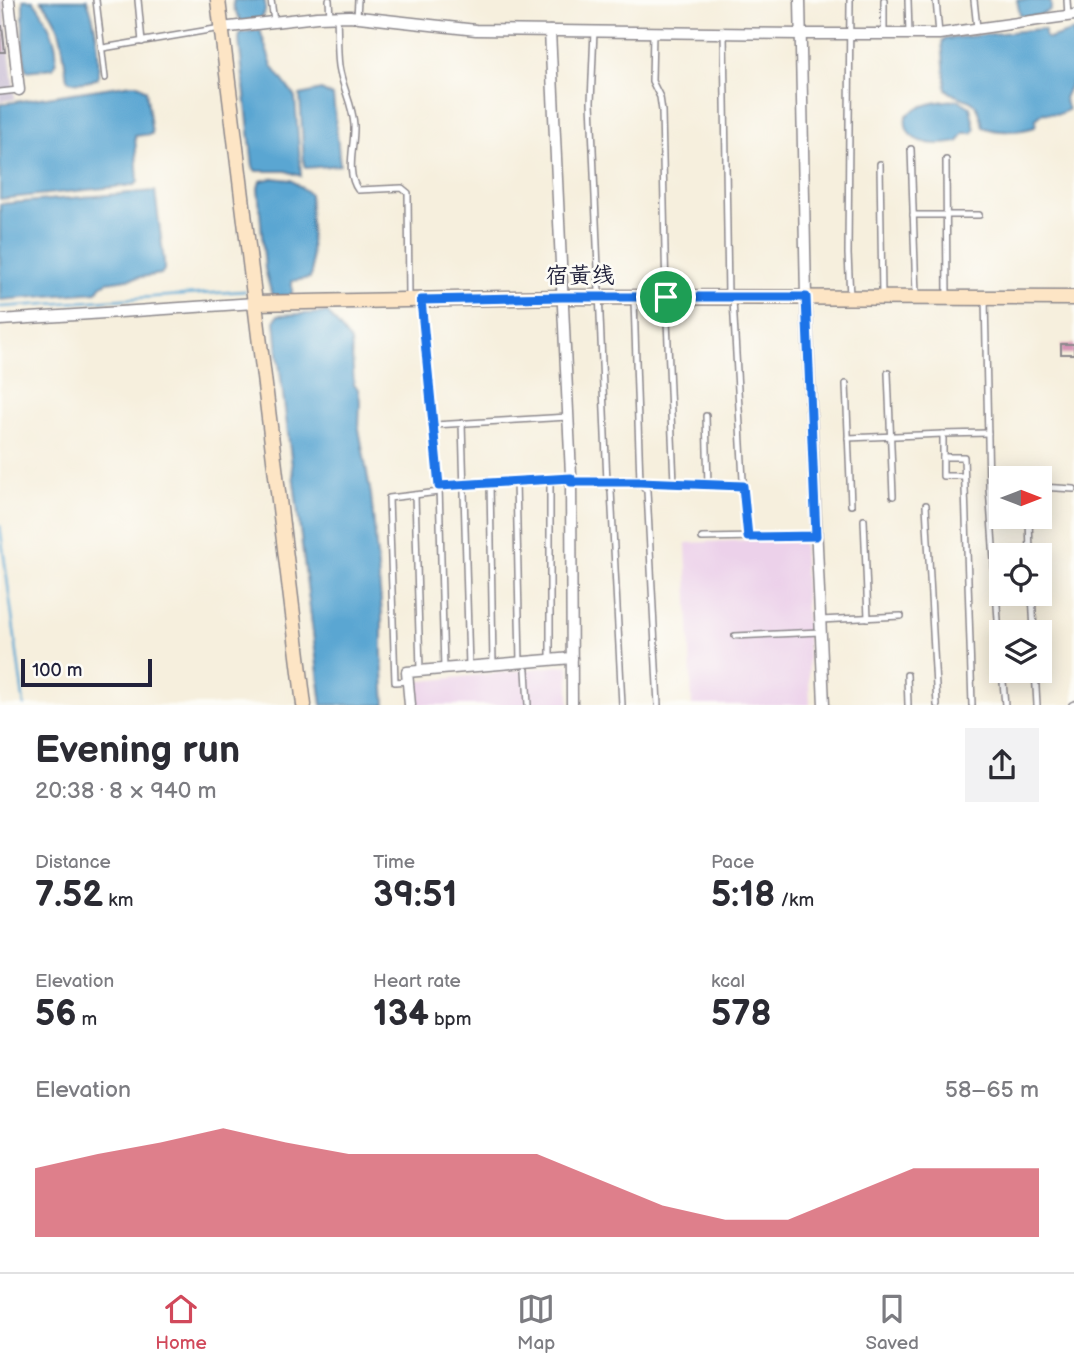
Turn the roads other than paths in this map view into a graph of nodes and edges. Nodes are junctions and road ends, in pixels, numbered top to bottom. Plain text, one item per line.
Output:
1 (9, 0) edge
2 (96, 0) edge
3 (138, 0) edge
4 (218, 0) edge
5 (271, 0) edge
6 (329, 0) edge
7 (358, 0) edge
8 (800, 0) edge
9 (850, 0) edge
10 (884, 0) edge
11 (908, 0) edge
12 (936, 0) edge
13 (974, 0) edge
14 (1067, 0) edge
15 (1071, 15) edge
16 (334, 17) junction
17 (357, 17) junction
18 (274, 22) junction
19 (221, 28) junction
20 (977, 28) junction
21 (551, 31) junction
22 (594, 31) junction
23 (653, 32) junction
24 (724, 33) junction
25 (939, 33) junction
26 (800, 34) junction
27 (849, 34) junction
28 (884, 34) junction
29 (908, 34) junction
30 (142, 42) junction
31 (103, 48) junction
32 (105, 78) dead end
33 (19, 90) joint
34 (0, 92) edge
35 (911, 149) dead end
36 (946, 160) dead end
37 (880, 164) dead end
38 (913, 215) junction
39 (946, 215) junction
40 (979, 215) dead end
41 (562, 297) junction
42 (599, 297) junction
43 (634, 297) junction
44 (666, 297) junction
45 (731, 297) junction
46 (806, 297) junction
47 (850, 297) junction
48 (882, 298) junction
49 (916, 298) junction
50 (947, 298) junction
51 (985, 298) junction
52 (1074, 298) edge
53 (415, 300) junction
54 (255, 303) junction
55 (0, 320) edge
56 (888, 373) dead end
57 (846, 384) dead end
58 (706, 416) dead end
59 (568, 417) junction
60 (461, 423) junction
61 (434, 425) junction
62 (988, 433) junction
63 (943, 434) junction
64 (891, 436) junction
65 (848, 438) junction
66 (943, 457) junction
67 (964, 476) junction
68 (550, 479) junction
69 (571, 480) junction
70 (516, 481) junction
71 (490, 482) junction
72 (607, 482) junction
73 (640, 482) junction
74 (463, 484) junction
75 (674, 484) junction
76 (708, 485) junction
77 (743, 486) junction
78 (989, 488) edge
79 (1052, 488) edge
80 (439, 489) junction
81 (1074, 489) edge
82 (415, 495) junction
83 (893, 496) dead end
84 (851, 505) dead end
85 (926, 505) dead end
86 (864, 520) dead end
87 (992, 529) edge
88 (816, 536) junction
89 (748, 537) junction
90 (702, 538) dead end
91 (901, 616) dead end
92 (868, 618) junction
93 (998, 620) edge
94 (820, 626) junction
95 (735, 636) dead end
96 (572, 658) junction
97 (550, 660) junction
98 (493, 664) junction
99 (523, 666) junction
100 (469, 667) junction
101 (444, 668) junction
102 (420, 671) junction
103 (907, 675) dead end
104 (407, 681) junction
105 (1003, 683) edge
106 (1036, 683) edge
107 (304, 705) edge
108 (410, 705) edge
109 (528, 705) edge
110 (572, 705) edge
111 (622, 705) edge
112 (658, 705) edge
113 (824, 705) edge
114 (908, 705) edge
115 (937, 705) edge
116 (972, 705) edge
117 (1005, 705) edge
118 (1037, 705) edge

1 - 33 street
2 - 31 lane
3 - 30 lane
4 - 19 main road
5 - 18 lane
6 - 16 lane
7 - 17 lane
8 - 26 street
9 - 27 lane
10 - 28 lane
11 - 29 lane
12 - 25 lane
13 - 20 lane
14 - 15 lane
15 - 20 street
16 - 17 street
16 - 18 street
16 - 53 lane
17 - 21 street
18 - 19 street
19 - 30 lane
19 - 54 main road
20 - 25 street
21 - 22 street
21 - 41 street
22 - 23 street
22 - 42 lane
23 - 24 street
23 - 44 lane
24 - 26 street
24 - 45 lane
25 - 29 street
26 - 27 street
26 - 46 street
27 - 28 street
27 - 47 lane
28 - 29 street
30 - 31 lane
31 - 32 lane
33 - 34 lane
35 - 38 lane
36 - 39 lane
37 - 48 lane
38 - 39 lane
38 - 49 lane
39 - 40 lane
39 - 50 lane
41 - 42 main road, 宿黄线
41 - 53 main road, 宿黄线
41 - 59 street
42 - 43 main road, 宿黄线
42 - 72 lane
43 - 44 main road, 宿黄线
43 - 73 lane
44 - 45 main road, 宿黄线
44 - 75 lane
45 - 46 main road, 宿黄线
45 - 77 lane
46 - 47 main road, 宿黄线
46 - 88 street
47 - 48 main road, 宿黄线
48 - 49 main road, 宿黄线
49 - 50 main road, 宿黄线
50 - 51 main road, 宿黄线
51 - 52 main road, 宿黄线
51 - 62 lane
53 - 54 main road, 宿黄线
53 - 61 lane
54 - 55 street
54 - 107 main road
56 - 64 lane
57 - 65 lane
58 - 76 lane
59 - 60 lane
59 - 69 street
60 - 61 lane
60 - 74 lane
61 - 80 lane
62 - 63 lane
62 - 78 lane
63 - 64 lane
63 - 66 lane
64 - 65 lane
64 - 83 lane
65 - 84 lane
66 - 67 lane
66 - 67 lane
67 - 116 lane
68 - 69 lane
68 - 70 lane
68 - 97 lane
69 - 72 lane
69 - 96 street
70 - 71 lane
70 - 99 lane
71 - 74 lane
71 - 98 lane
72 - 73 lane
72 - 111 lane
73 - 75 lane
73 - 112 lane
74 - 80 lane
74 - 100 lane
75 - 76 lane
76 - 77 lane
77 - 89 lane
79 - 81 lane
80 - 82 lane
80 - 101 lane
82 - 102 lane
82 - 104 lane
85 - 115 lane
86 - 92 lane
87 - 93 lane
88 - 89 lane
88 - 94 street
89 - 90 lane
91 - 92 lane
92 - 94 lane
94 - 95 lane
94 - 113 street
96 - 97 street
96 - 110 street
97 - 99 street
98 - 99 street
98 - 100 street
99 - 109 lane
100 - 101 street
101 - 102 street
102 - 104 street
103 - 114 lane
104 - 108 street
105 - 117 lane
106 - 118 lane

